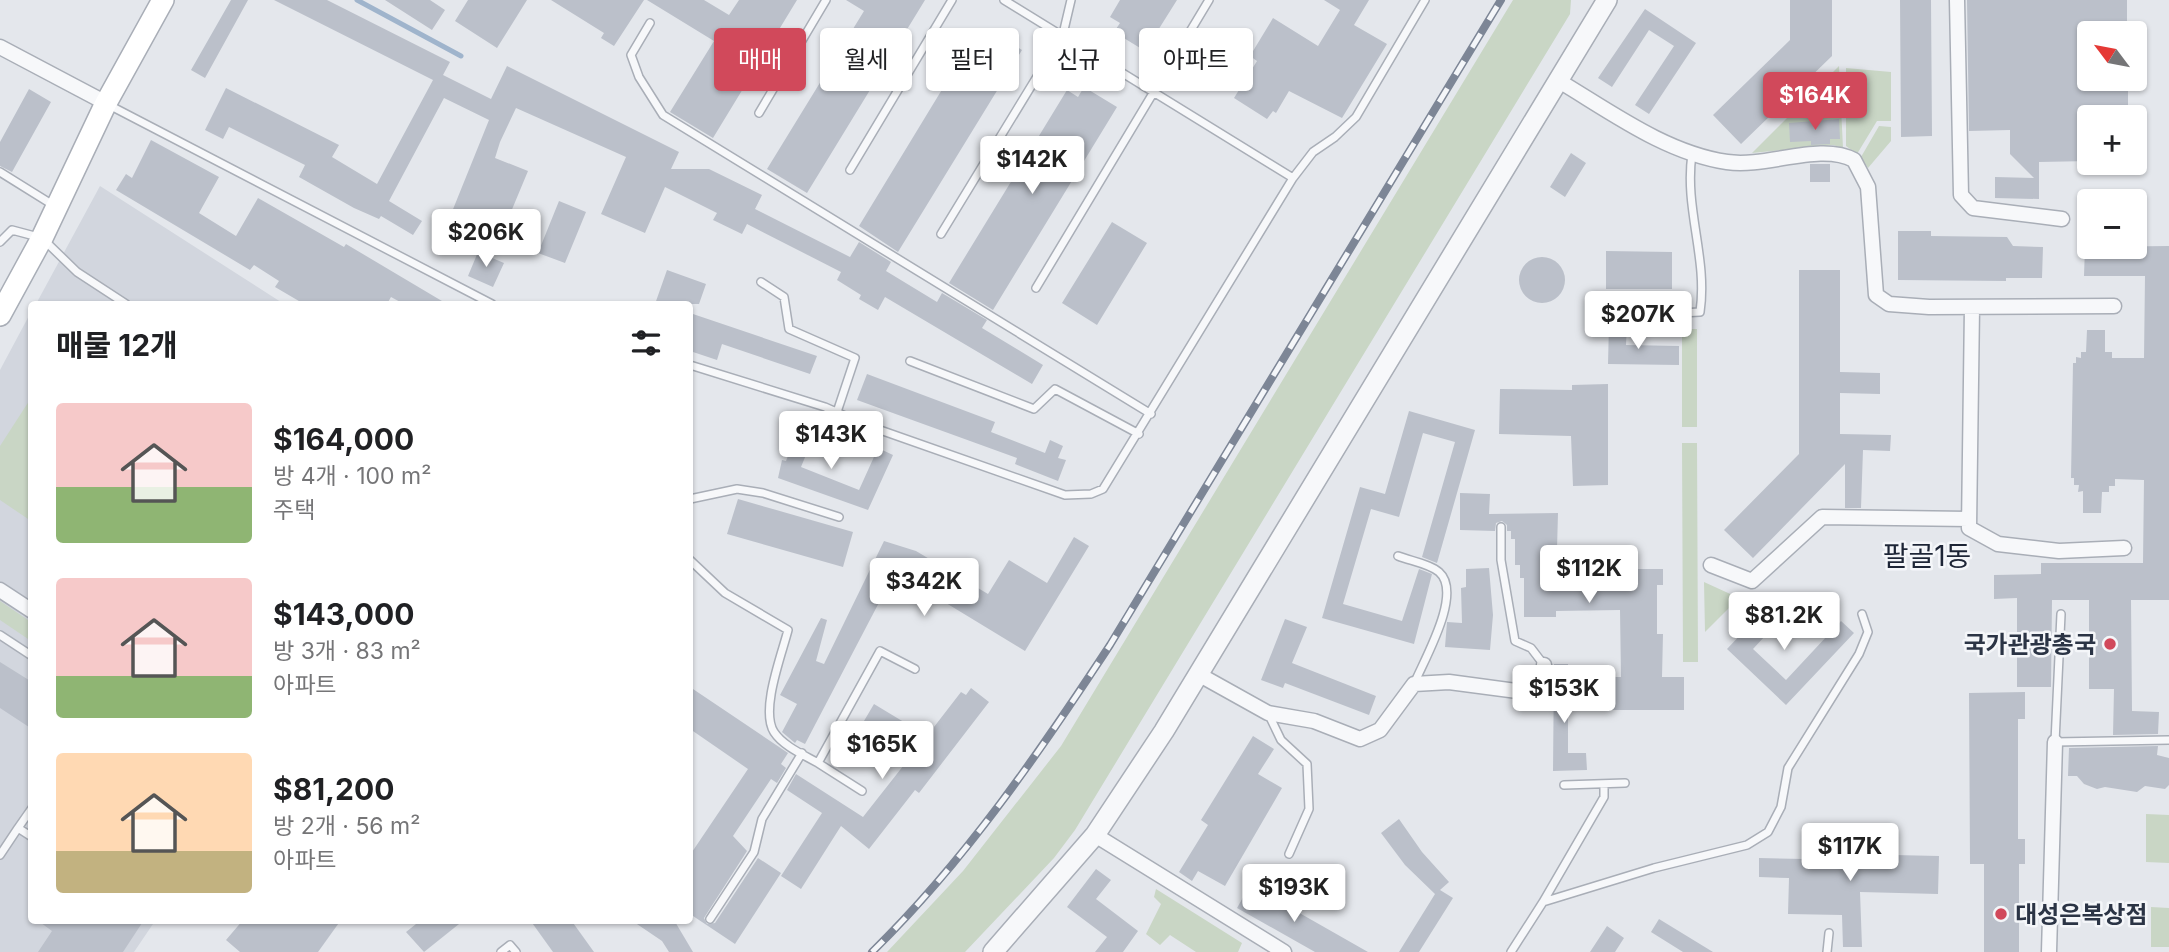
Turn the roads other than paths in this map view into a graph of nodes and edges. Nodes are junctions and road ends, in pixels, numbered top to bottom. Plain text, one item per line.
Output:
1 (163, 0) edge
2 (826, 0) edge
3 (952, 0) edge
4 (1004, 0) edge
5 (1072, 0) edge
6 (1209, 0) edge
7 (1425, 0) edge
8 (1607, 0) edge
9 (1956, 0) edge
10 (650, 23) dead end
11 (1053, 28) edge
12 (1065, 28) edge
13 (0, 47) edge
14 (1125, 73) edge
15 (1559, 81) junction
16 (1033, 83) edge
17 (1155, 92) junction
18 (106, 103) junction
19 (759, 113) dead end
20 (1692, 154) junction
21 (850, 170) dead end
22 (0, 172) edge
23 (1293, 178) junction
24 (57, 208) junction
25 (2062, 219) dead end
26 (941, 234) dead end
27 (42, 238) junction
28 (0, 242) edge
29 (761, 282) dead end
30 (1036, 288) dead end
31 (121, 301) edge
32 (481, 301) edge
33 (2114, 306) dead end
34 (1972, 307) junction
35 (0, 314) edge
36 (1602, 317) dead end
37 (910, 361) dead end
38 (693, 366) edge
39 (837, 412) junction
40 (1151, 414) junction
41 (1139, 434) junction
42 (693, 498) edge
43 (839, 517) dead end
44 (1969, 519) junction
45 (1500, 527) dead end
46 (2124, 548) dead end
47 (1398, 556) dead end
48 (693, 563) edge
49 (1711, 565) dead end
50 (0, 590) edge
51 (28, 608) edge
52 (1863, 614) dead end
53 (2061, 614) dead end
54 (0, 635) edge
55 (28, 653) edge
56 (1545, 666) joint
57 (915, 669) dead end
58 (1198, 674) junction
59 (1414, 684) junction
60 (1268, 713) junction
61 (2169, 740) edge
62 (2055, 742) junction
63 (802, 753) junction
64 (818, 763) junction
65 (1625, 783) dead end
66 (1604, 784) junction
67 (1564, 785) dead end
68 (862, 791) dead end
69 (28, 814) edge
70 (18, 828) junction
71 (28, 834) edge
72 (1094, 835) junction
73 (1289, 854) dead end
74 (0, 855) edge
75 (1542, 902) junction
76 (710, 919) dead end
77 (1829, 933) dead end
78 (501, 952) edge
79 (516, 952) edge
80 (993, 952) edge
81 (1284, 952) edge
82 (1511, 952) edge
83 (1827, 952) edge
84 (2049, 952) edge

1 - 18 main road
2 - 19 lane
3 - 21 lane
4 - 11 lane
5 - 12 lane
6 - 17 lane
7 - 23 lane
8 - 15 street
9 - 25 street
10 - 40 lane
13 - 18 street
14 - 17 lane
15 - 20 street
15 - 58 street
16 - 26 lane
17 - 23 lane
17 - 30 lane
18 - 24 main road
18 - 32 lane
20 - 34 street
20 - 36 lane
22 - 24 lane
23 - 40 lane
24 - 27 main road
27 - 28 lane
27 - 31 lane
27 - 35 main road
29 - 39 lane
33 - 34 street
34 - 44 street
37 - 41 lane
38 - 39 lane
39 - 41 lane
40 - 41 lane
42 - 43 lane
44 - 46 street
44 - 49 street
45 - 56 lane
47 - 59 lane
48 - 63 lane
50 - 51 street
52 - 75 lane
53 - 62 lane
54 - 55 lane
56 - 59 street
57 - 64 lane
58 - 60 street
58 - 72 street
59 - 60 street
60 - 73 lane
61 - 62 lane
62 - 84 street
63 - 64 lane
63 - 76 lane
64 - 68 lane
65 - 66 lane
66 - 67 lane
66 - 75 lane
69 - 70 lane
70 - 71 lane
70 - 74 lane
72 - 80 street
72 - 81 street
75 - 82 lane
77 - 83 lane
78 - 79 lane

